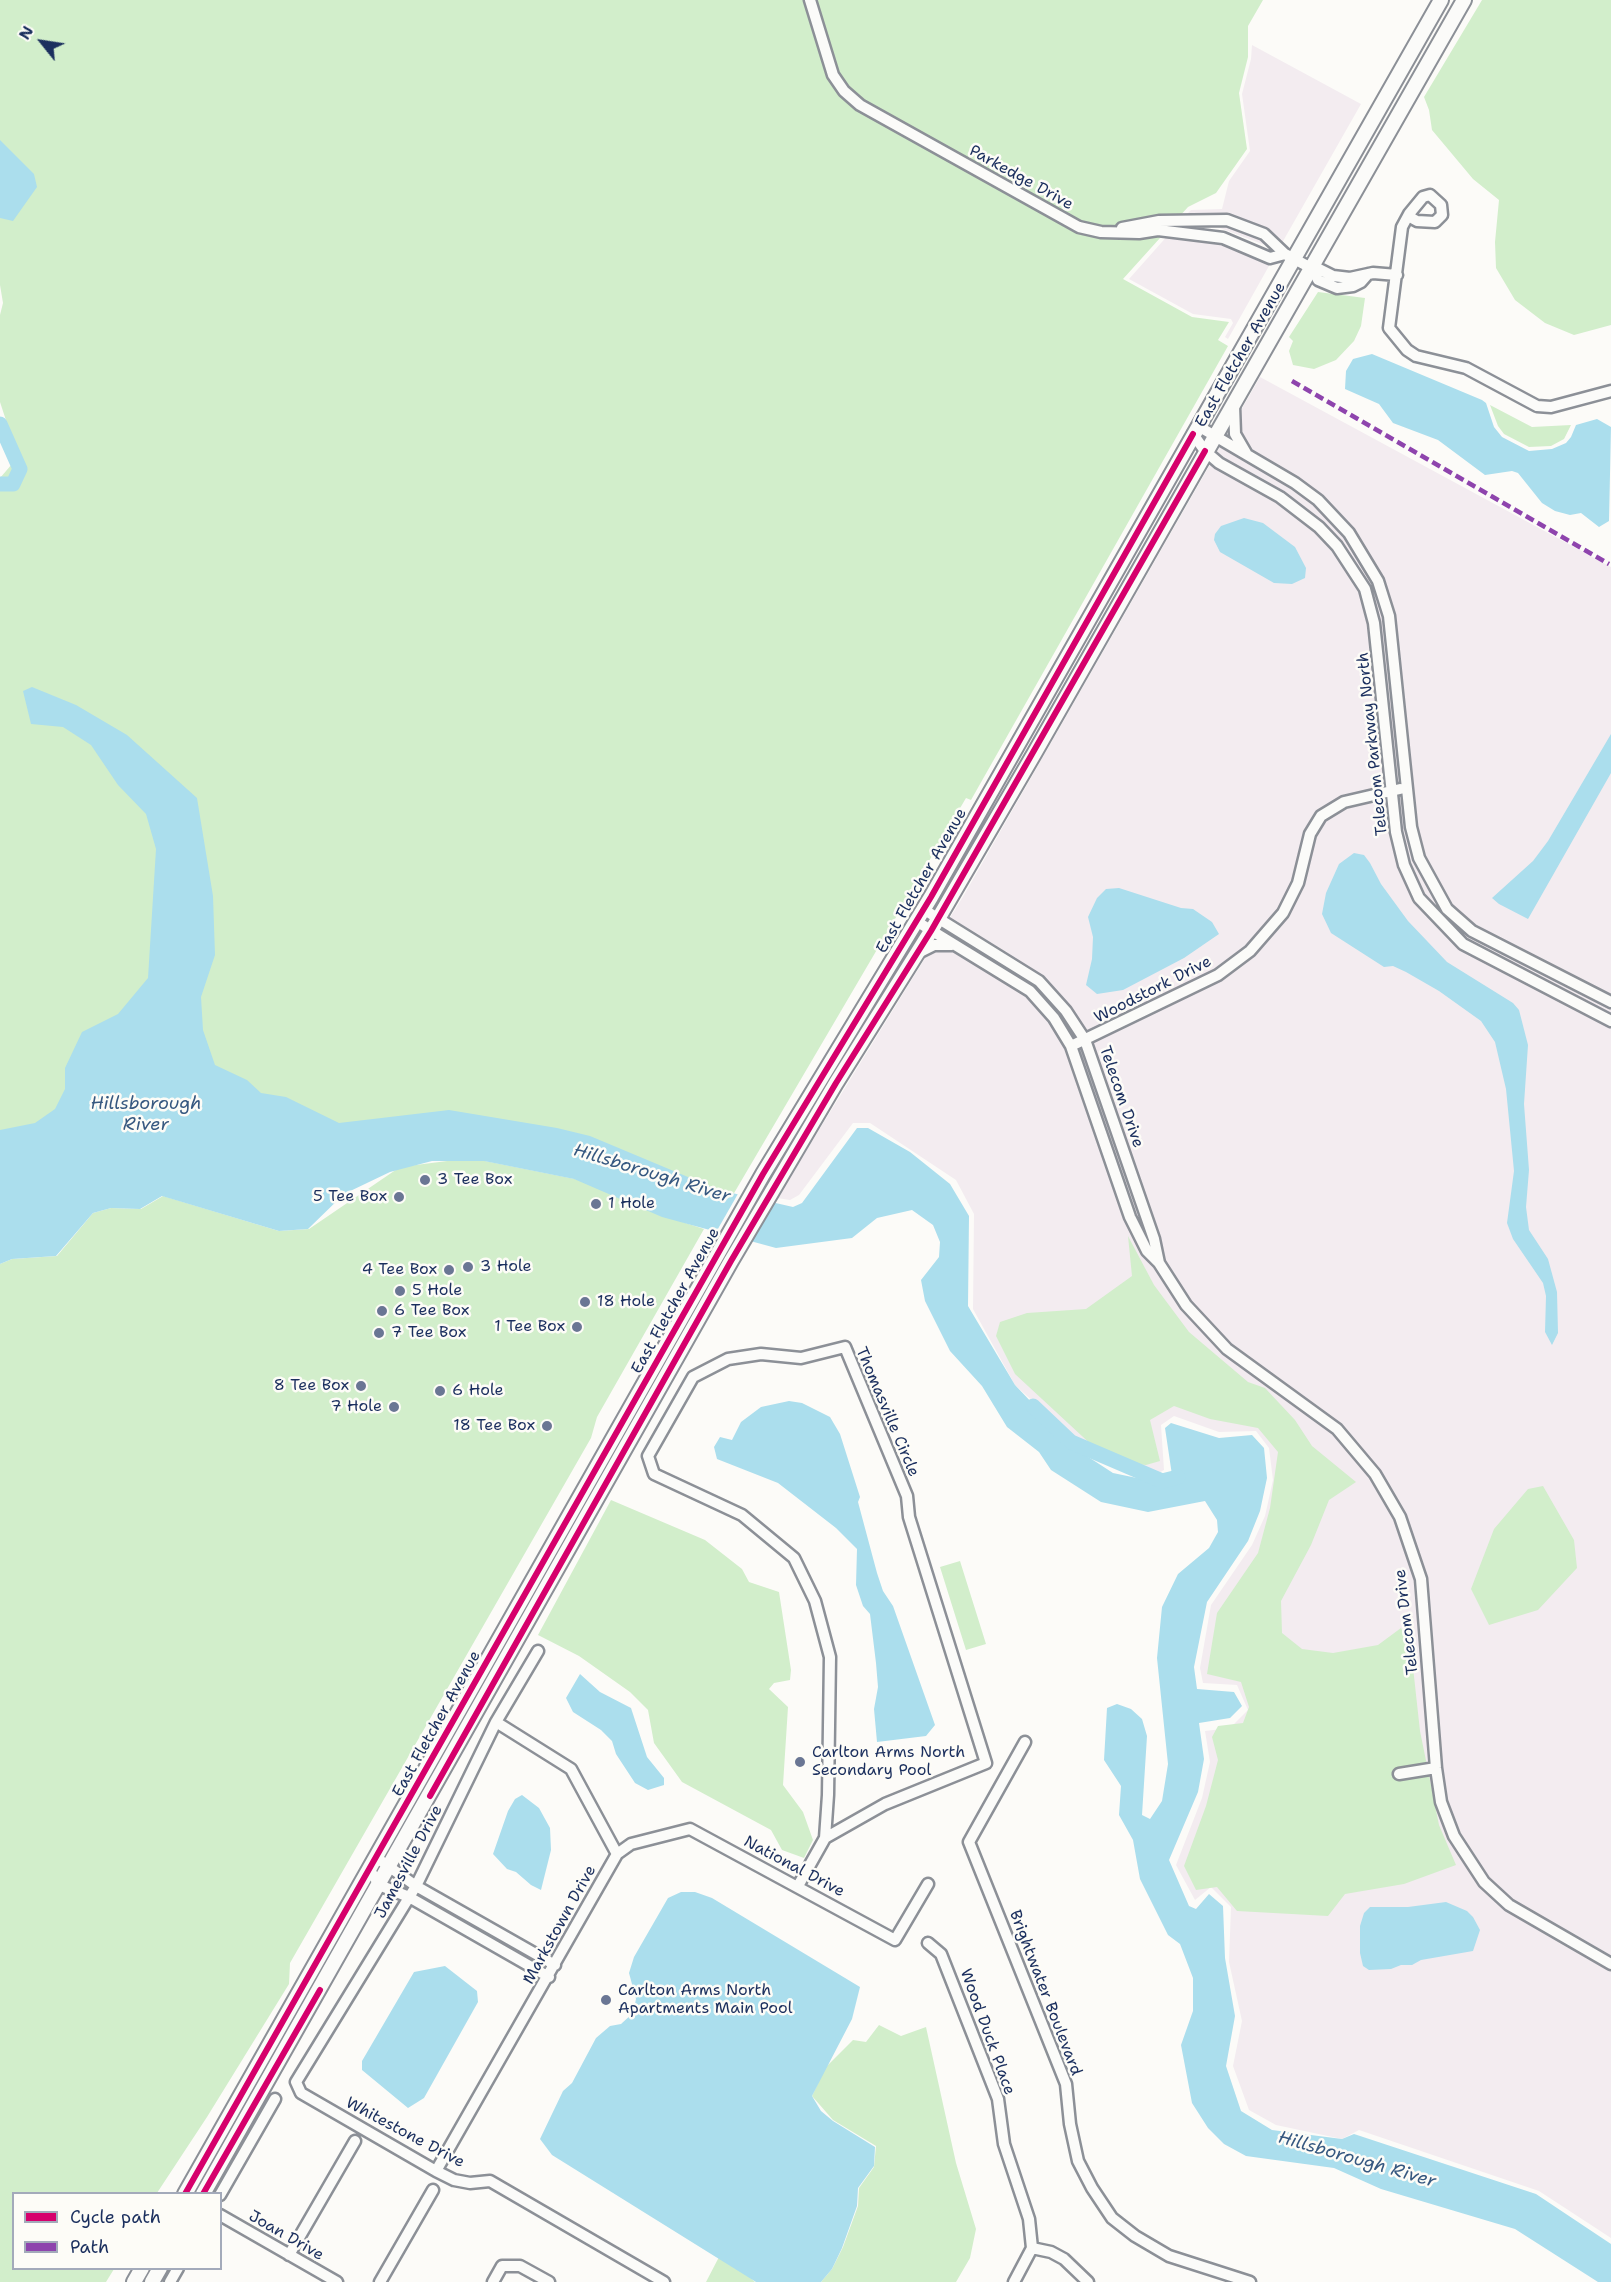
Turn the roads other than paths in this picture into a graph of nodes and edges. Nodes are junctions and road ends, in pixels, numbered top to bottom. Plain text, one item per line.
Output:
1 (810, 0) edge
2 (1441, 0) edge
3 (1464, 0) edge
4 (1408, 216) dead end
5 (1101, 232) junction
6 (1289, 256) junction
7 (1312, 268) junction
8 (1397, 275) junction
9 (1611, 391) edge
10 (1234, 401) junction
11 (1195, 430) junction
12 (1214, 436) junction
13 (1205, 452) junction
14 (1248, 456) junction
15 (1406, 789) junction
16 (1393, 790) junction
17 (923, 909) junction
18 (939, 918) junction
19 (916, 921) junction
20 (931, 931) junction
21 (955, 945) junction
22 (917, 954) junction
23 (1611, 1002) edge
24 (1611, 1022) edge
25 (1085, 1040) junction
26 (1071, 1046) junction
27 (1159, 1263) junction
28 (538, 1651) dead end
29 (496, 1722) junction
30 (1025, 1742) dead end
31 (1436, 1768) junction
32 (1399, 1774) dead end
33 (825, 1838) junction
34 (617, 1854) junction
35 (374, 1864) junction
36 (390, 1865) junction
37 (928, 1884) dead end
38 (379, 1885) junction
39 (416, 1886) junction
40 (798, 1886) junction
41 (410, 1897) junction
42 (928, 1943) dead end
43 (1611, 1964) edge
44 (555, 1965) junction
45 (549, 1977) junction
46 (296, 2082) joint
47 (275, 2099) dead end
48 (355, 2141) dead end
49 (436, 2170) junction
50 (433, 2190) dead end
51 (186, 2192) edge
52 (204, 2192) edge
53 (222, 2192) edge
54 (222, 2216) edge
55 (1032, 2248) junction
56 (289, 2255) junction
57 (337, 2282) edge
58 (380, 2282) edge
59 (493, 2282) edge
60 (549, 2282) edge
61 (664, 2282) edge
62 (1014, 2282) edge
63 (1088, 2282) edge
64 (1250, 2282) edge

1 - 5 street, Parkedge Drive
2 - 6 main road, East Fletcher Avenue
3 - 7 main road, East Fletcher Avenue
4 - 8 street
5 - 6 street, Parkedge Drive
5 - 6 street
6 - 7 street
6 - 11 main road, East Fletcher Avenue
7 - 8 street
7 - 10 main road, East Fletcher Avenue
8 - 9 street
10 - 12 main road, East Fletcher Avenue
10 - 14 street
11 - 12 street, Telecom Parkway North
11 - 13 street, Telecom Parkway North
11 - 17 main road, East Fletcher Avenue
12 - 13 main road, East Fletcher Avenue
12 - 14 street, Telecom Parkway North
13 - 16 street, Telecom Parkway North
13 - 18 main road, East Fletcher Avenue
14 - 15 street, Telecom Parkway North
15 - 16 street, Woodstork Drive
15 - 23 street, Telecom Parkway North
16 - 24 street, Telecom Parkway North
16 - 25 street, Woodstork Drive
17 - 18 street, Telecom Drive
17 - 19 main road, East Fletcher Avenue
18 - 20 main road, East Fletcher Avenue
18 - 25 street, Telecom Drive
19 - 20 street, Telecom Drive
19 - 35 main road, East Fletcher Avenue
20 - 21 street, Telecom Drive
20 - 22 main road, East Fletcher Avenue
21 - 22 street
21 - 26 street, Telecom Drive
22 - 36 main road, East Fletcher Avenue
25 - 26 street, Woodstork Drive
25 - 27 street, Telecom Drive
26 - 27 street, Telecom Drive
27 - 31 street, Telecom Drive
28 - 29 street, Jamesville Drive
29 - 34 street, Markstown Drive
29 - 39 street, Jamesville Drive
30 - 64 street, Brightwater Boulevard
31 - 32 street
31 - 43 street, Telecom Drive
33 - 33 street, Thomasville Circle
33 - 40 street, Thomasville Circle
34 - 40 street, National Drive
34 - 44 street, Markstown Drive
35 - 36 street
35 - 38 street
35 - 51 main road, East Fletcher Avenue
36 - 38 main road, East Fletcher Avenue
36 - 39 street
37 - 40 street, National Drive
38 - 41 street
38 - 52 main road, East Fletcher Avenue
39 - 41 street, Jamesville Drive
39 - 44 street
41 - 45 street
41 - 46 street, Jamesville Drive
42 - 55 street, Wood Duck Place
44 - 45 street, Markstown Drive
45 - 49 street, Markstown Drive
46 - 49 street, Whitestone Drive
47 - 53 street
48 - 56 street
49 - 61 street, Whitestone Drive
50 - 58 street
54 - 56 street, Joan Drive
55 - 62 street
55 - 63 street
56 - 57 street, Joan Drive
59 - 60 street

